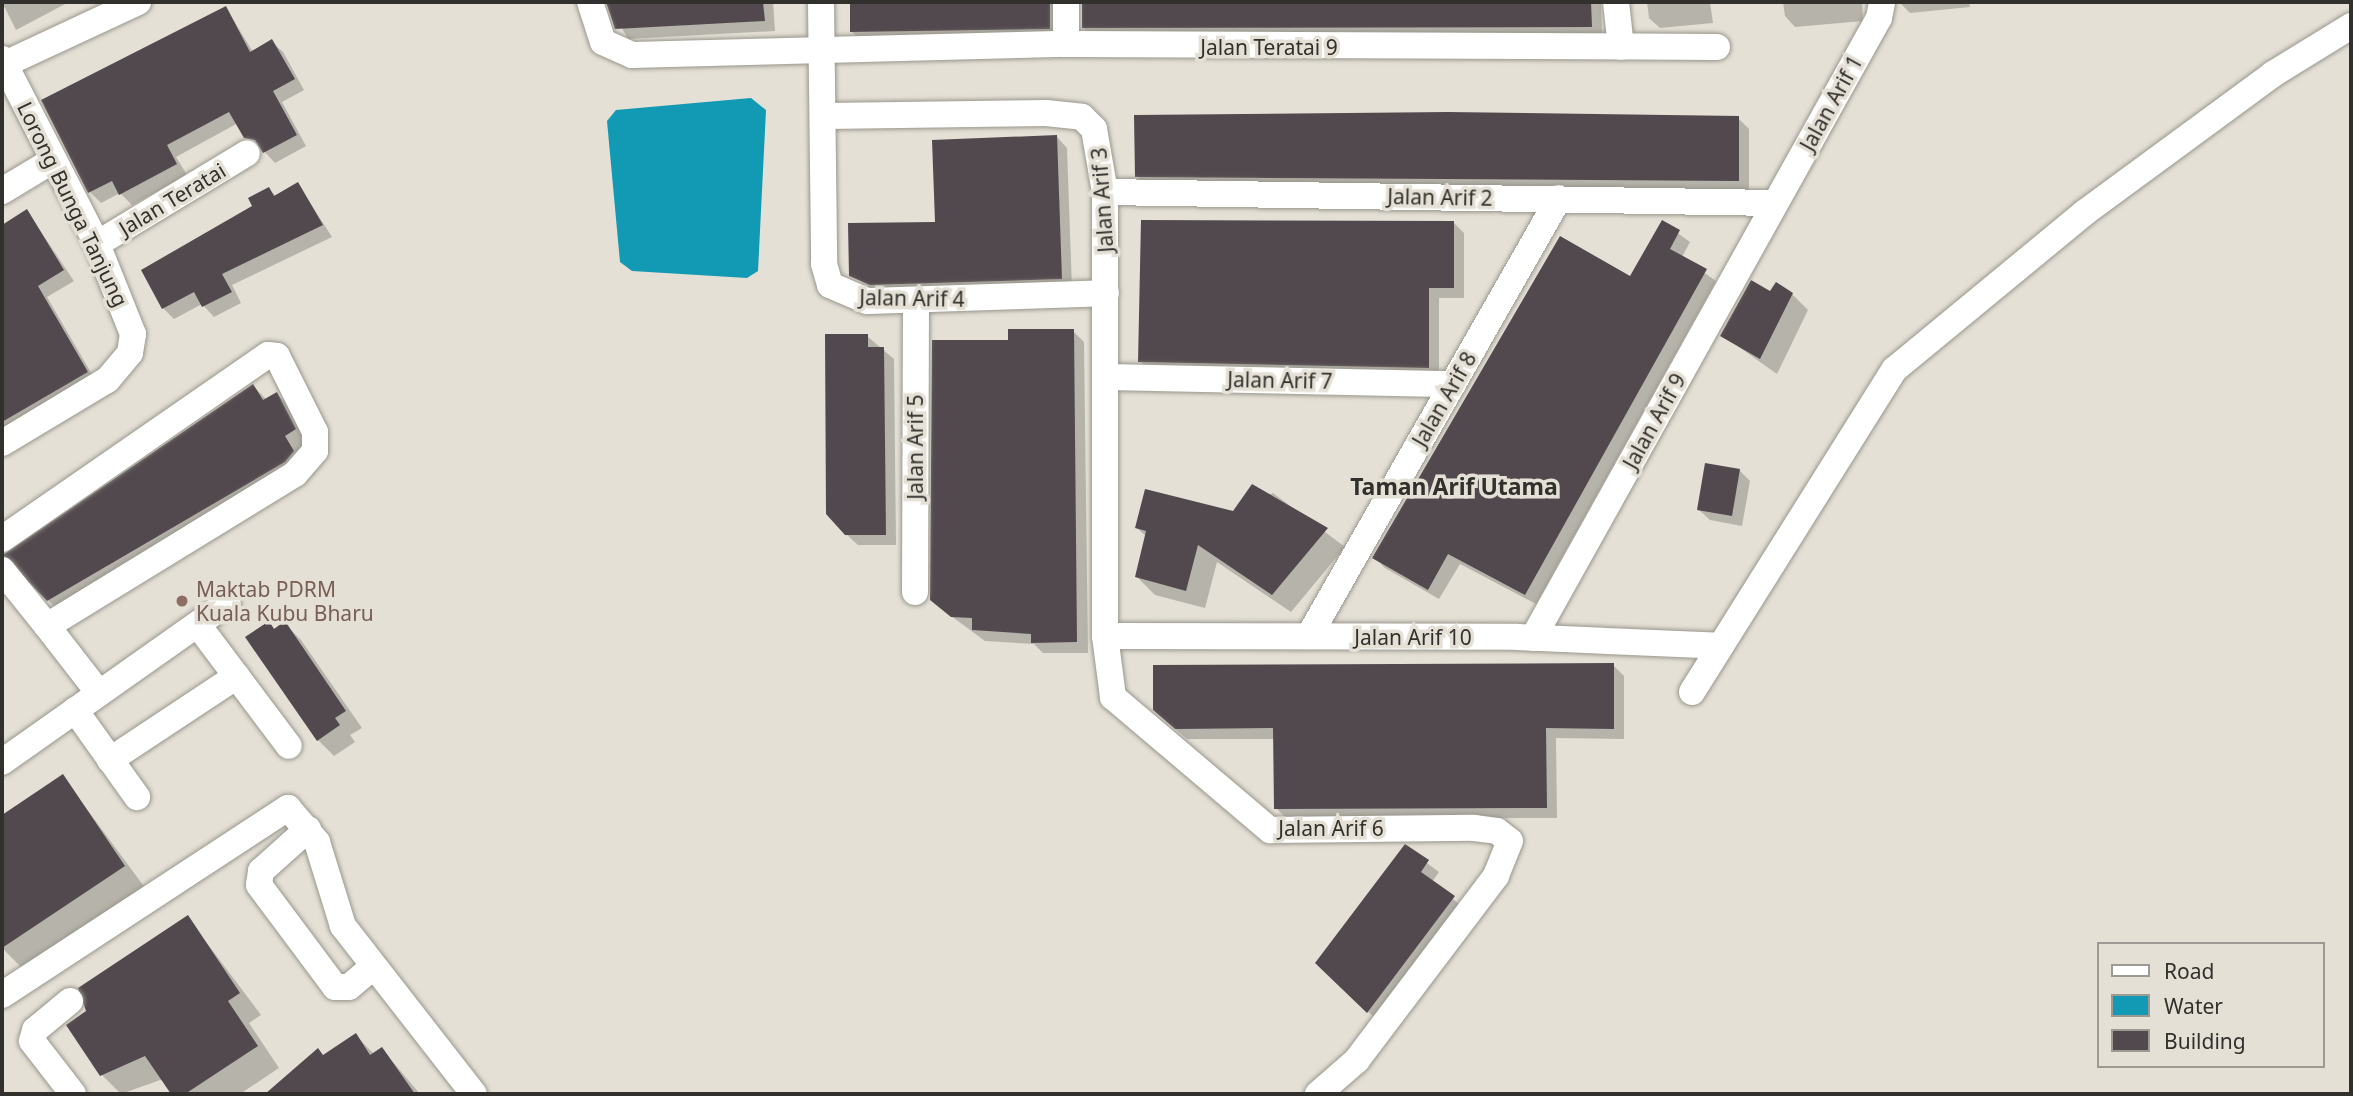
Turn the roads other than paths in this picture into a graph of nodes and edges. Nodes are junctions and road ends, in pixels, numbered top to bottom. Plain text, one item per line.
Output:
1 (138, 2) edge
2 (590, 2) edge
3 (821, 2) edge
4 (1066, 2) edge
5 (1616, 2) edge
6 (1882, 2) edge
7 (93, 11) edge
8 (2351, 26) edge
9 (1066, 44) junction
10 (1621, 47) junction
11 (1717, 47) dead end
12 (820, 50) junction
13 (3, 62) edge
14 (826, 116) junction
15 (247, 153) dead end
16 (50, 162) junction
17 (2, 191) edge
18 (1105, 192) junction
19 (1559, 198) junction
20 (1775, 203) junction
21 (97, 244) junction
22 (1107, 293) junction
23 (916, 302) junction
24 (1108, 377) junction
25 (1453, 384) junction
26 (2, 443) edge
27 (2, 538) edge
28 (2, 570) edge
29 (915, 592) dead end
30 (227, 603) dead end
31 (198, 625) junction
32 (47, 626) junction
33 (1105, 636) junction
34 (1309, 636) junction
35 (1533, 638) junction
36 (1720, 646) junction
37 (237, 676) junction
38 (1692, 692) dead end
39 (99, 693) junction
40 (75, 710) junction
41 (289, 746) dead end
42 (110, 760) junction
43 (2, 762) edge
44 (137, 797) dead end
45 (308, 828) junction
46 (373, 967) junction
47 (2, 995) edge
48 (70, 1001) dead end
49 (73, 1094) edge
50 (474, 1094) edge
51 (1318, 1094) edge

1 - 7 street
2 - 12 street, Jalan Teratai 9
3 - 12 street, Jalan Arif 4
4 - 9 street
5 - 10 street
6 - 20 street, Jalan Arif 1
7 - 13 street
8 - 36 street
9 - 10 street, Jalan Teratai 9
9 - 12 street, Jalan Teratai 9
10 - 11 street, Jalan Teratai 9
12 - 14 street, Jalan Arif 4
13 - 16 street, Lorong Bunga Tanjung
14 - 18 street, Jalan Arif 3
14 - 23 street, Jalan Arif 4
15 - 21 street, Jalan Teratai
16 - 17 street
16 - 21 street, Lorong Bunga Tanjung
18 - 19 street, Jalan Arif 2
18 - 22 street, Jalan Arif 3
19 - 20 street, Jalan Arif 2
19 - 25 street, Jalan Arif 8
20 - 35 street, Jalan Arif 9
21 - 26 street, Lorong Bunga Tanjung
22 - 23 street, Jalan Arif 4
22 - 24 street, Jalan Arif 3
23 - 29 street, Jalan Arif 5
24 - 25 street, Jalan Arif 7
24 - 33 street, Jalan Arif 6
25 - 34 street, Jalan Arif 8
27 - 32 street
28 - 32 street
30 - 31 street
31 - 37 street
31 - 39 street
32 - 39 street
33 - 34 street, Jalan Arif 10
33 - 51 street, Jalan Arif 6
34 - 35 street, Jalan Arif 10
35 - 36 street, Jalan Arif 10
36 - 38 street
37 - 41 street
37 - 42 street
39 - 40 street
40 - 42 street
40 - 43 street
42 - 44 street
45 - 46 street
45 - 46 street
45 - 47 street
46 - 50 street
48 - 49 street

